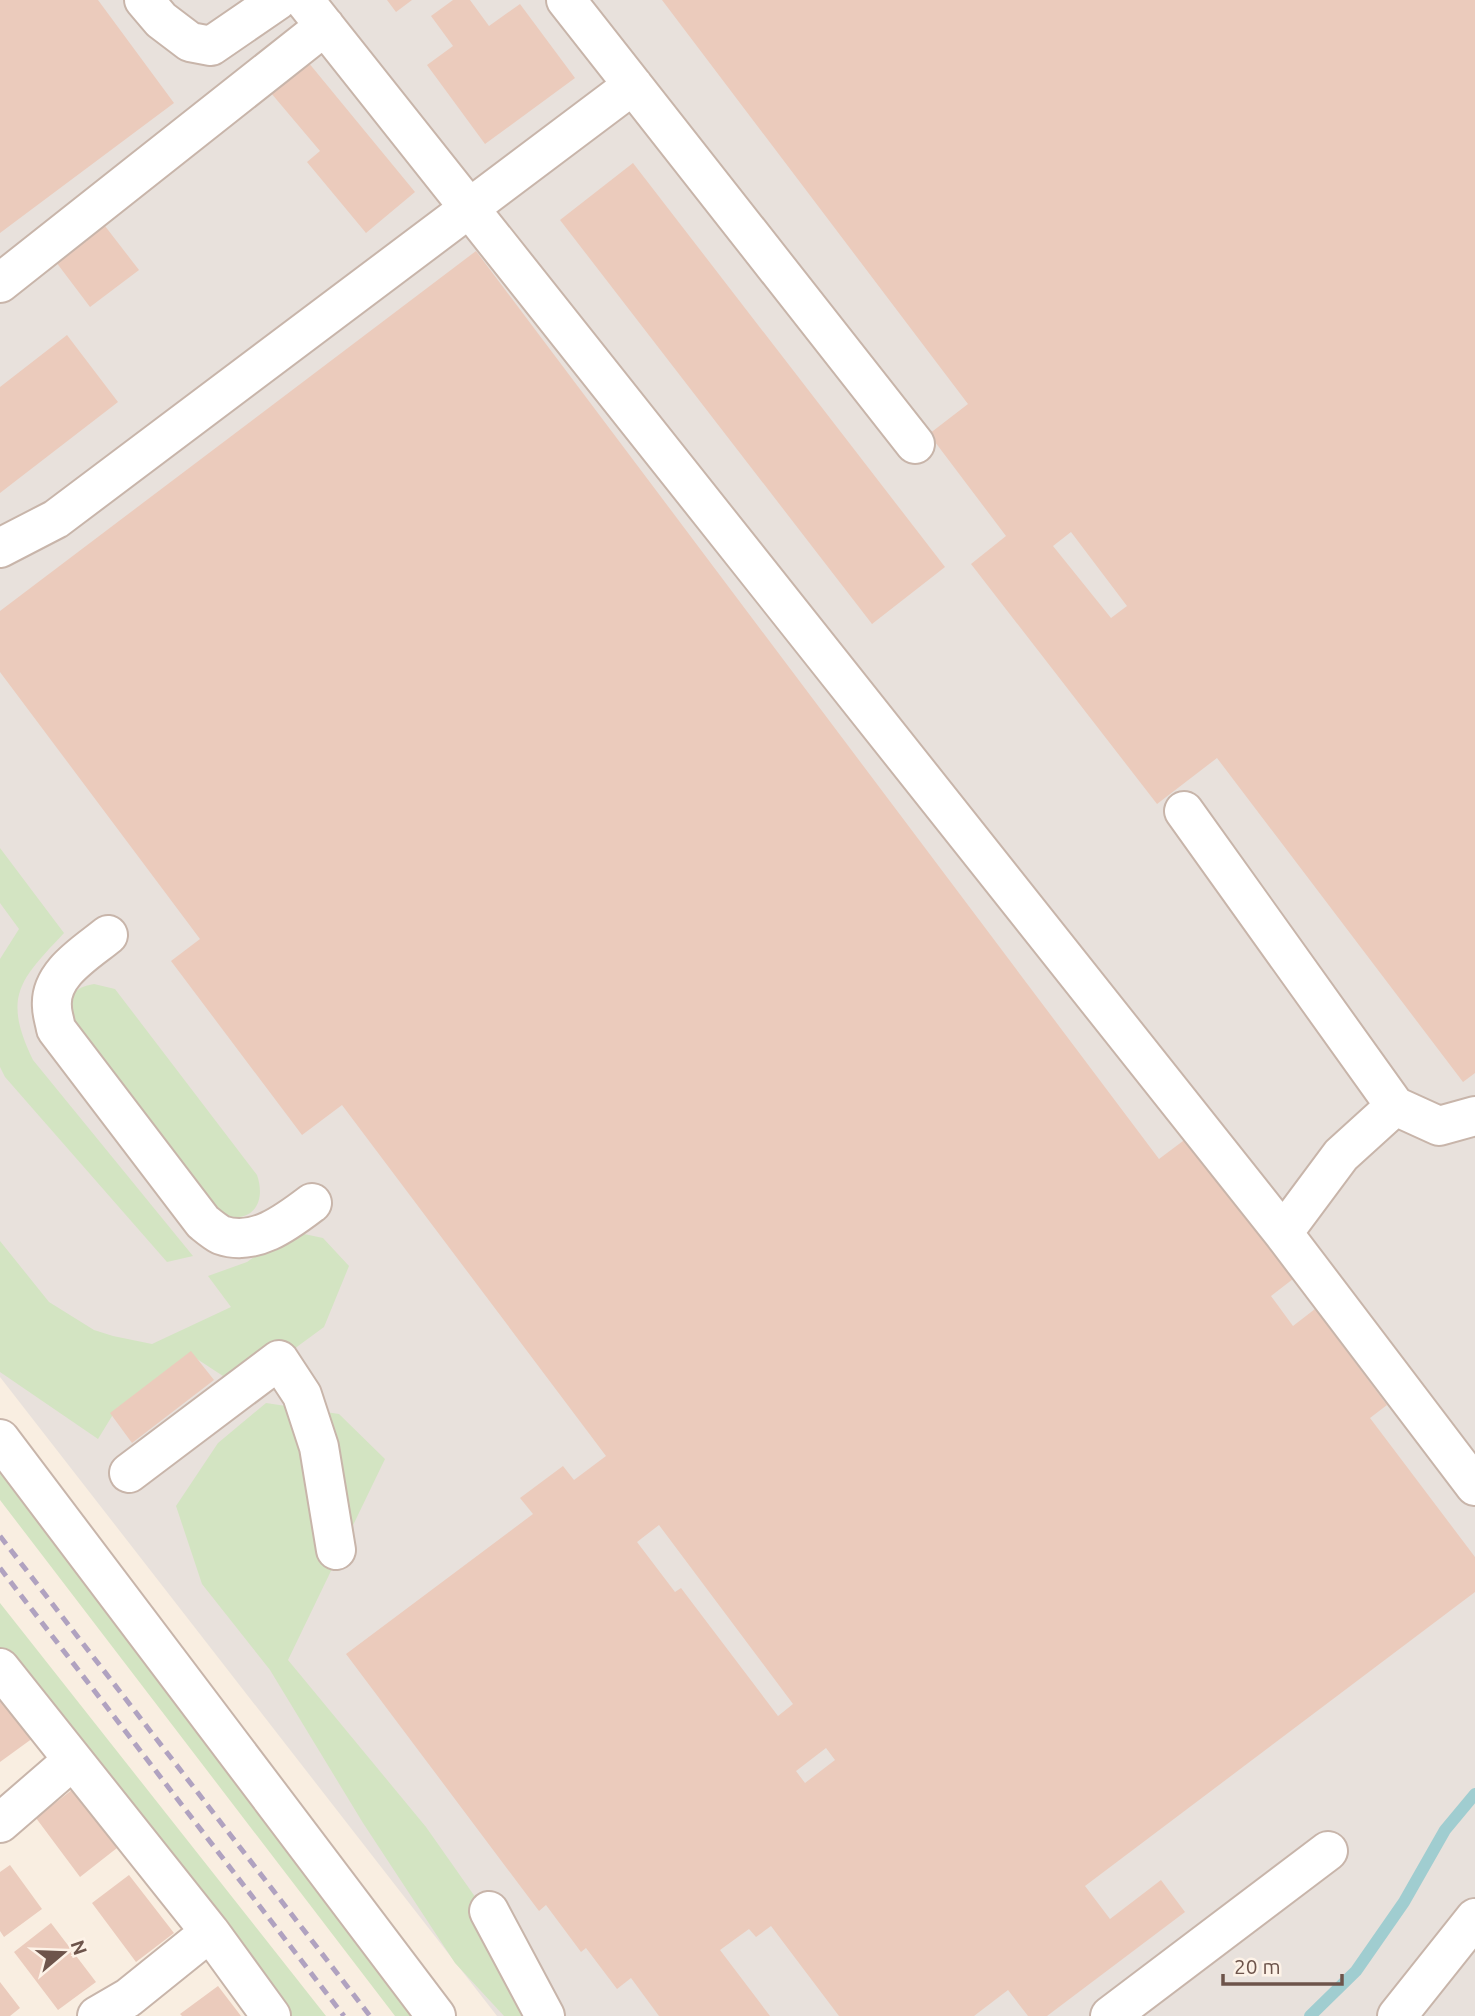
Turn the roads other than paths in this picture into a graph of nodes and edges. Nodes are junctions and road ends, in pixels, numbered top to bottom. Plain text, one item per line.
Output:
1 (144, 0) edge
2 (278, 0) edge
3 (566, 0) edge
4 (314, 13) edge
5 (633, 85) junction
6 (468, 209) junction
7 (0, 283) edge
8 (915, 444) dead end
9 (0, 548) edge
10 (1184, 811) dead end
11 (108, 935) dead end
12 (1395, 1105) junction
13 (1475, 1116) edge
14 (312, 1203) dead end
15 (1283, 1233) junction
16 (0, 1439) edge
17 (1463, 1444) edge
18 (129, 1473) dead end
19 (1475, 1486) edge
20 (336, 1550) dead end
21 (0, 1668) edge
22 (73, 1760) junction
23 (0, 1824) edge
24 (1328, 1851) dead end
25 (489, 1911) dead end
26 (1475, 1918) edge
27 (210, 1932) junction
28 (97, 2016) edge
29 (271, 2016) edge
30 (436, 2016) edge
31 (545, 2016) edge
32 (1110, 2016) edge
33 (1398, 2016) edge

1 - 2 street
3 - 5 street
4 - 6 street
4 - 7 street
5 - 6 street
5 - 8 street
6 - 9 street
6 - 15 street
10 - 12 street
11 - 14 street
12 - 13 street
12 - 15 street
15 - 17 street
16 - 30 street
17 - 19 street
18 - 20 street
21 - 22 street
22 - 23 street
22 - 27 street
24 - 32 street
25 - 31 street
26 - 33 street
27 - 28 street
27 - 29 street

